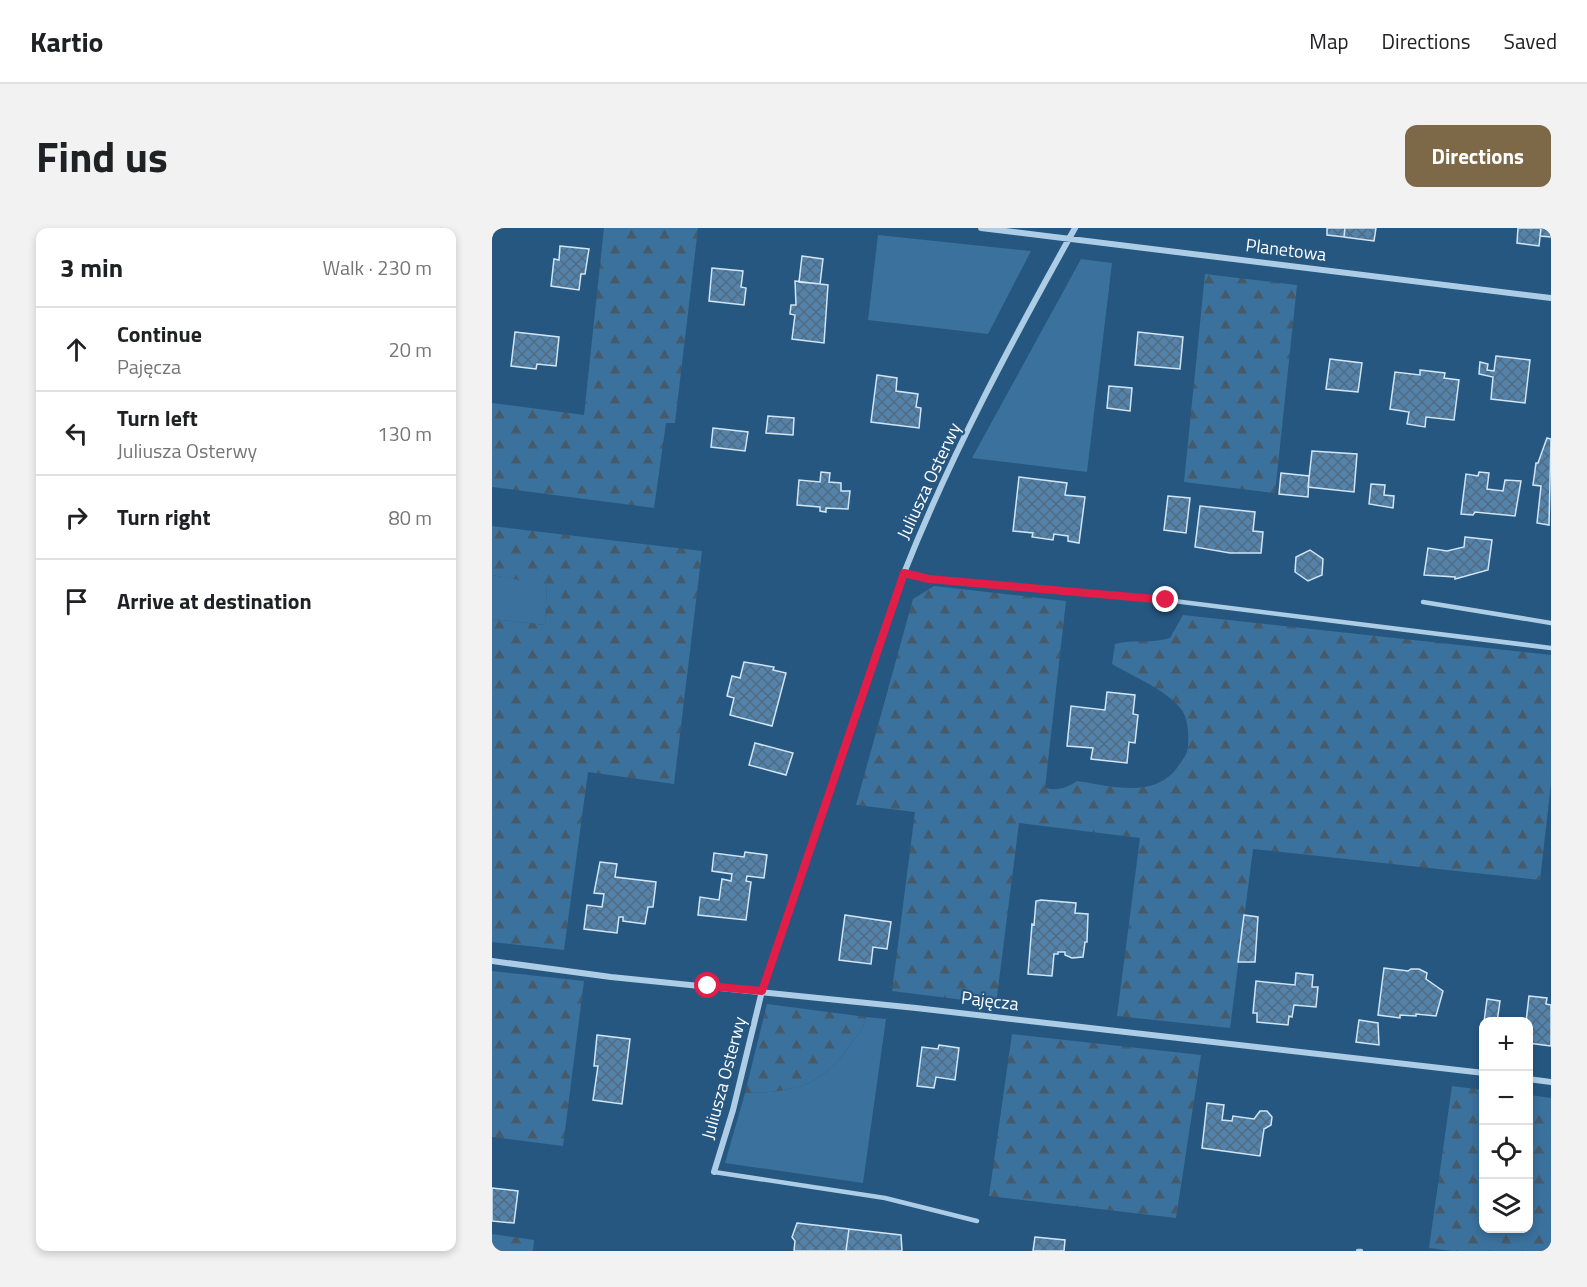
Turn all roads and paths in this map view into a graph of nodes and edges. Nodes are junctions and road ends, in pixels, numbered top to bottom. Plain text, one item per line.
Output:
1 (981, 228) edge
2 (1075, 228) edge
3 (1070, 237) junction
4 (1551, 298) edge
5 (904, 573) junction
6 (1423, 602) dead end
7 (1551, 623) edge
8 (1551, 648) edge
9 (492, 961) edge
10 (762, 991) junction
11 (1479, 1072) edge
12 (1533, 1080) edge
13 (1551, 1082) edge
14 (714, 1172) joint
15 (977, 1221) dead end

1 - 3 street, Planetowa
2 - 3 street, Juliusza Osterwy
3 - 4 street, Planetowa
3 - 5 street, Juliusza Osterwy
5 - 8 lane
5 - 10 street, Juliusza Osterwy
6 - 7 lane
9 - 10 street, Pajęcza
10 - 11 street, Pajęcza
10 - 14 street, Juliusza Osterwy
12 - 13 street
14 - 15 lane

